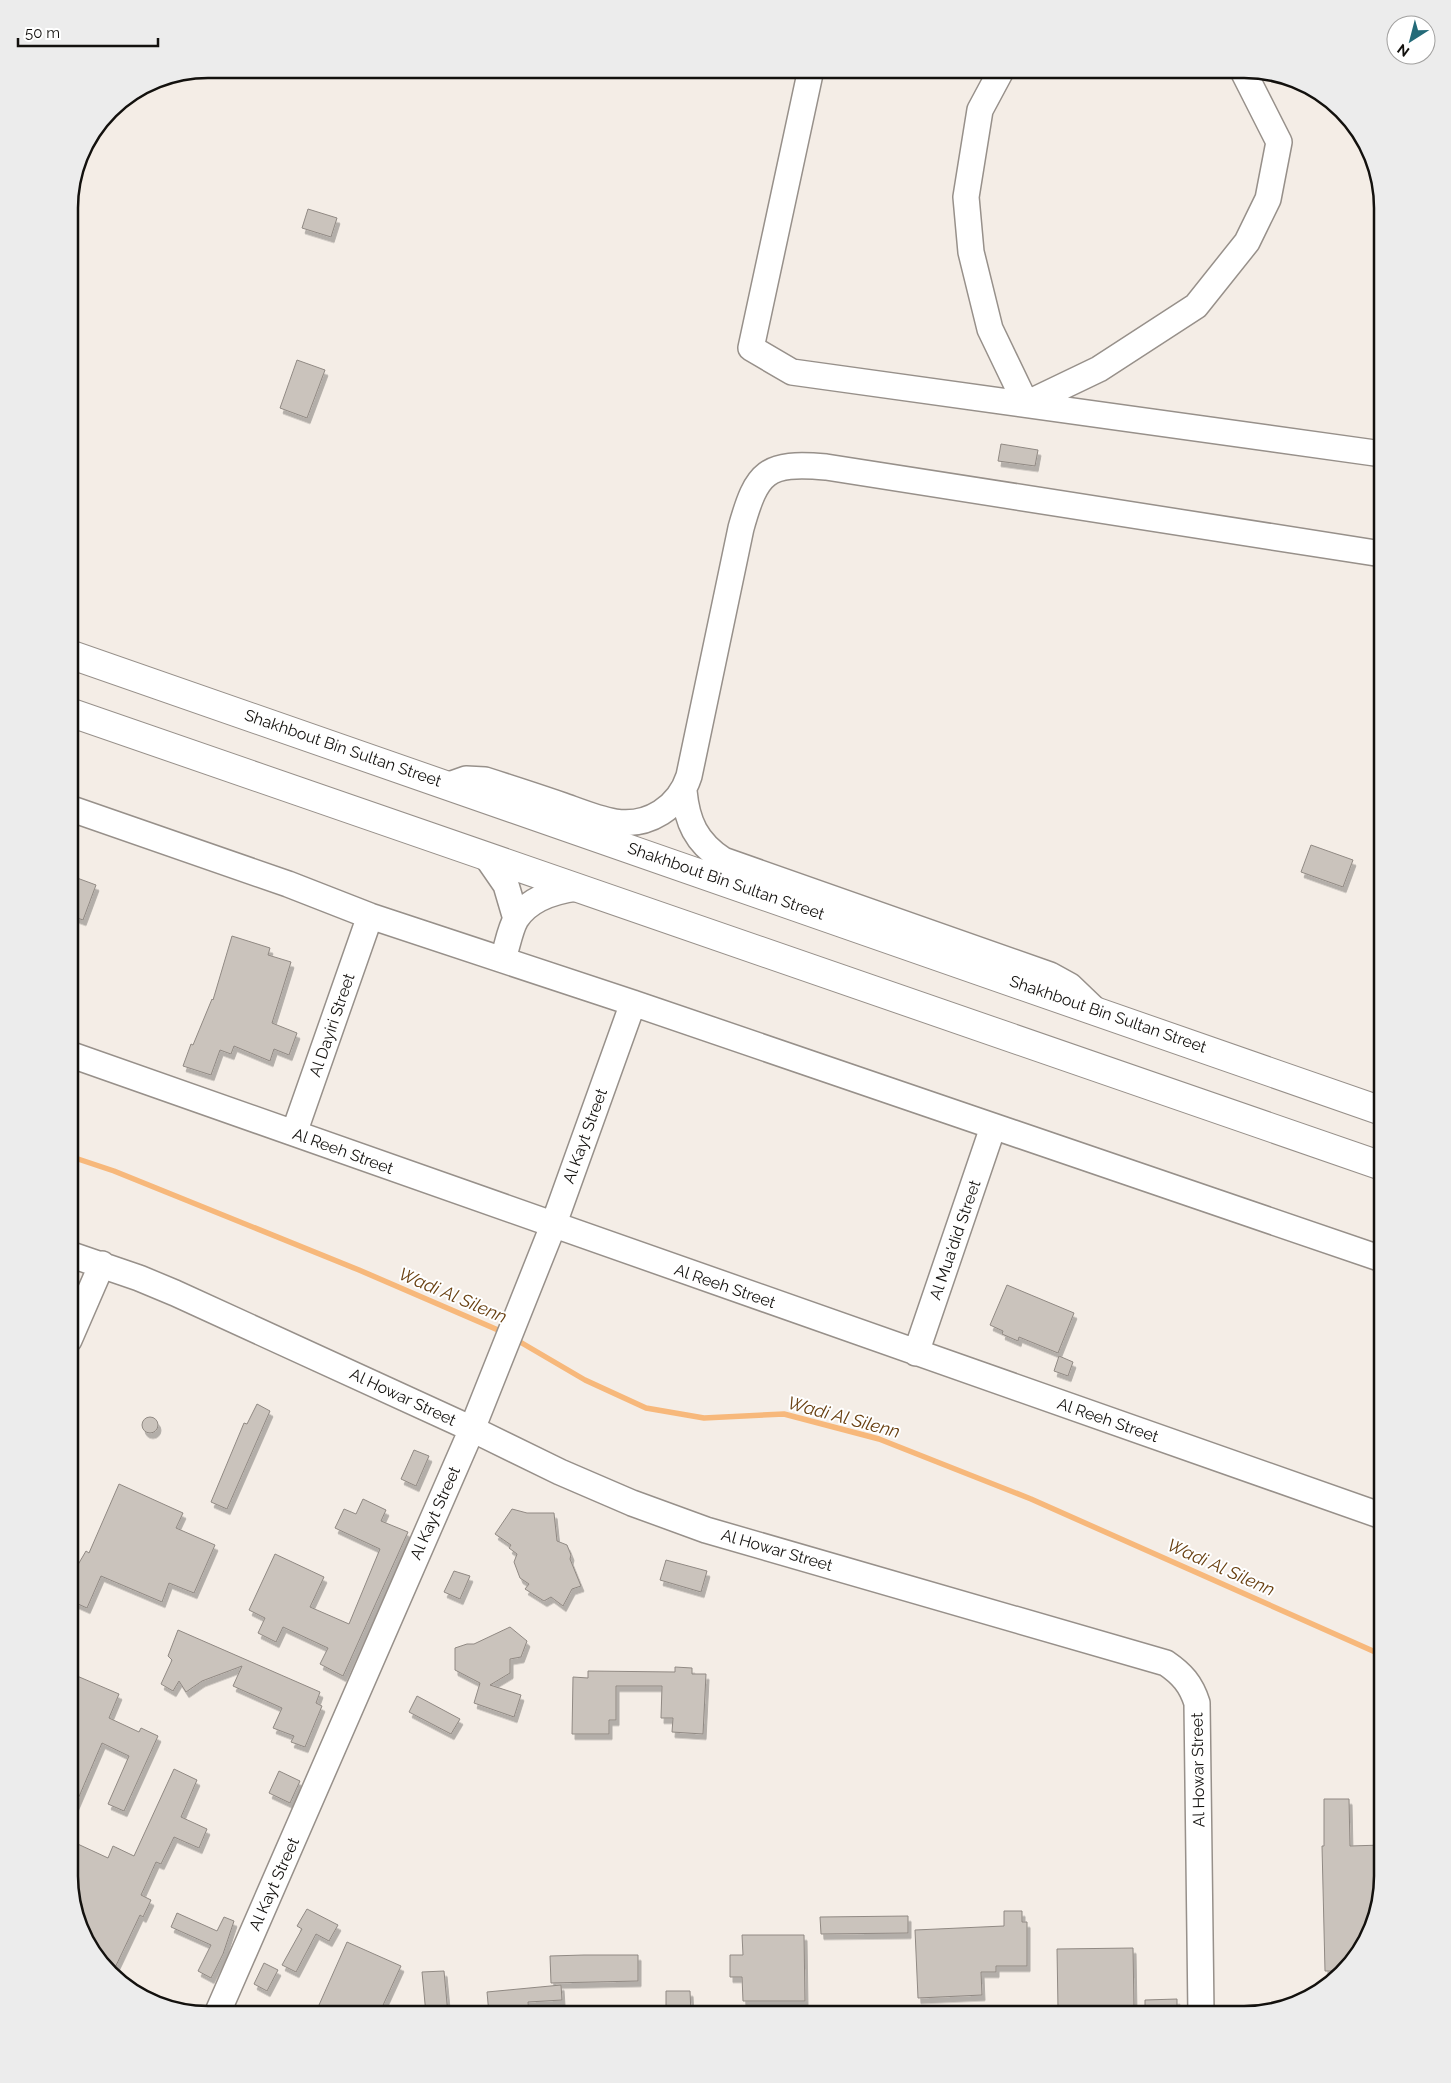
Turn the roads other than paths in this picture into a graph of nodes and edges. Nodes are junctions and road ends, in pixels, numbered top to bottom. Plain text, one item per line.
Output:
1 (809, 78) edge
2 (997, 78) edge
3 (1247, 78) edge
4 (1026, 404) junction
5 (1374, 453) edge
6 (1374, 553) edge
7 (78, 657) edge
8 (78, 715) edge
9 (449, 785) junction
10 (684, 791) junction
11 (78, 811) edge
12 (486, 856) junction
13 (577, 888) junction
14 (370, 916) junction
15 (516, 919) junction
16 (503, 959) junction
17 (632, 1003) junction
18 (1095, 1010) junction
19 (78, 1057) edge
20 (1374, 1107) edge
21 (993, 1127) junction
22 (294, 1133) junction
23 (1374, 1163) edge
24 (553, 1226) junction
25 (1374, 1256) edge
26 (78, 1257) edge
27 (102, 1264) junction
28 (78, 1319) edge
29 (916, 1353) junction
30 (472, 1429) junction
31 (1374, 1513) edge
32 (221, 2005) edge
33 (1201, 2006) edge

1 - 4 street
2 - 4 street
3 - 4 street
4 - 5 street
6 - 10 street
7 - 9 main road, Shakhbout Bin Sultan Street
8 - 12 main road
9 - 10 street
9 - 18 main road, Shakhbout Bin Sultan Street
10 - 18 street
11 - 14 street
12 - 13 main road
12 - 15 street
13 - 15 street
13 - 23 main road
14 - 16 street
14 - 22 street, Al Dayiri Street
15 - 16 street
16 - 17 street
17 - 21 street
17 - 24 street, Al Kayt Street
18 - 20 main road, Shakhbout Bin Sultan Street
19 - 22 street, Al Reeh Street
21 - 25 street
21 - 29 street, Al Mua'did Street
22 - 24 street, Al Reeh Street
24 - 29 street, Al Reeh Street
24 - 30 street, Al Kayt Street
26 - 27 street, Al Howar Street
27 - 28 street
27 - 30 street, Al Howar Street
29 - 31 street, Al Reeh Street
30 - 32 street, Al Kayt Street
30 - 33 street, Al Howar Street

